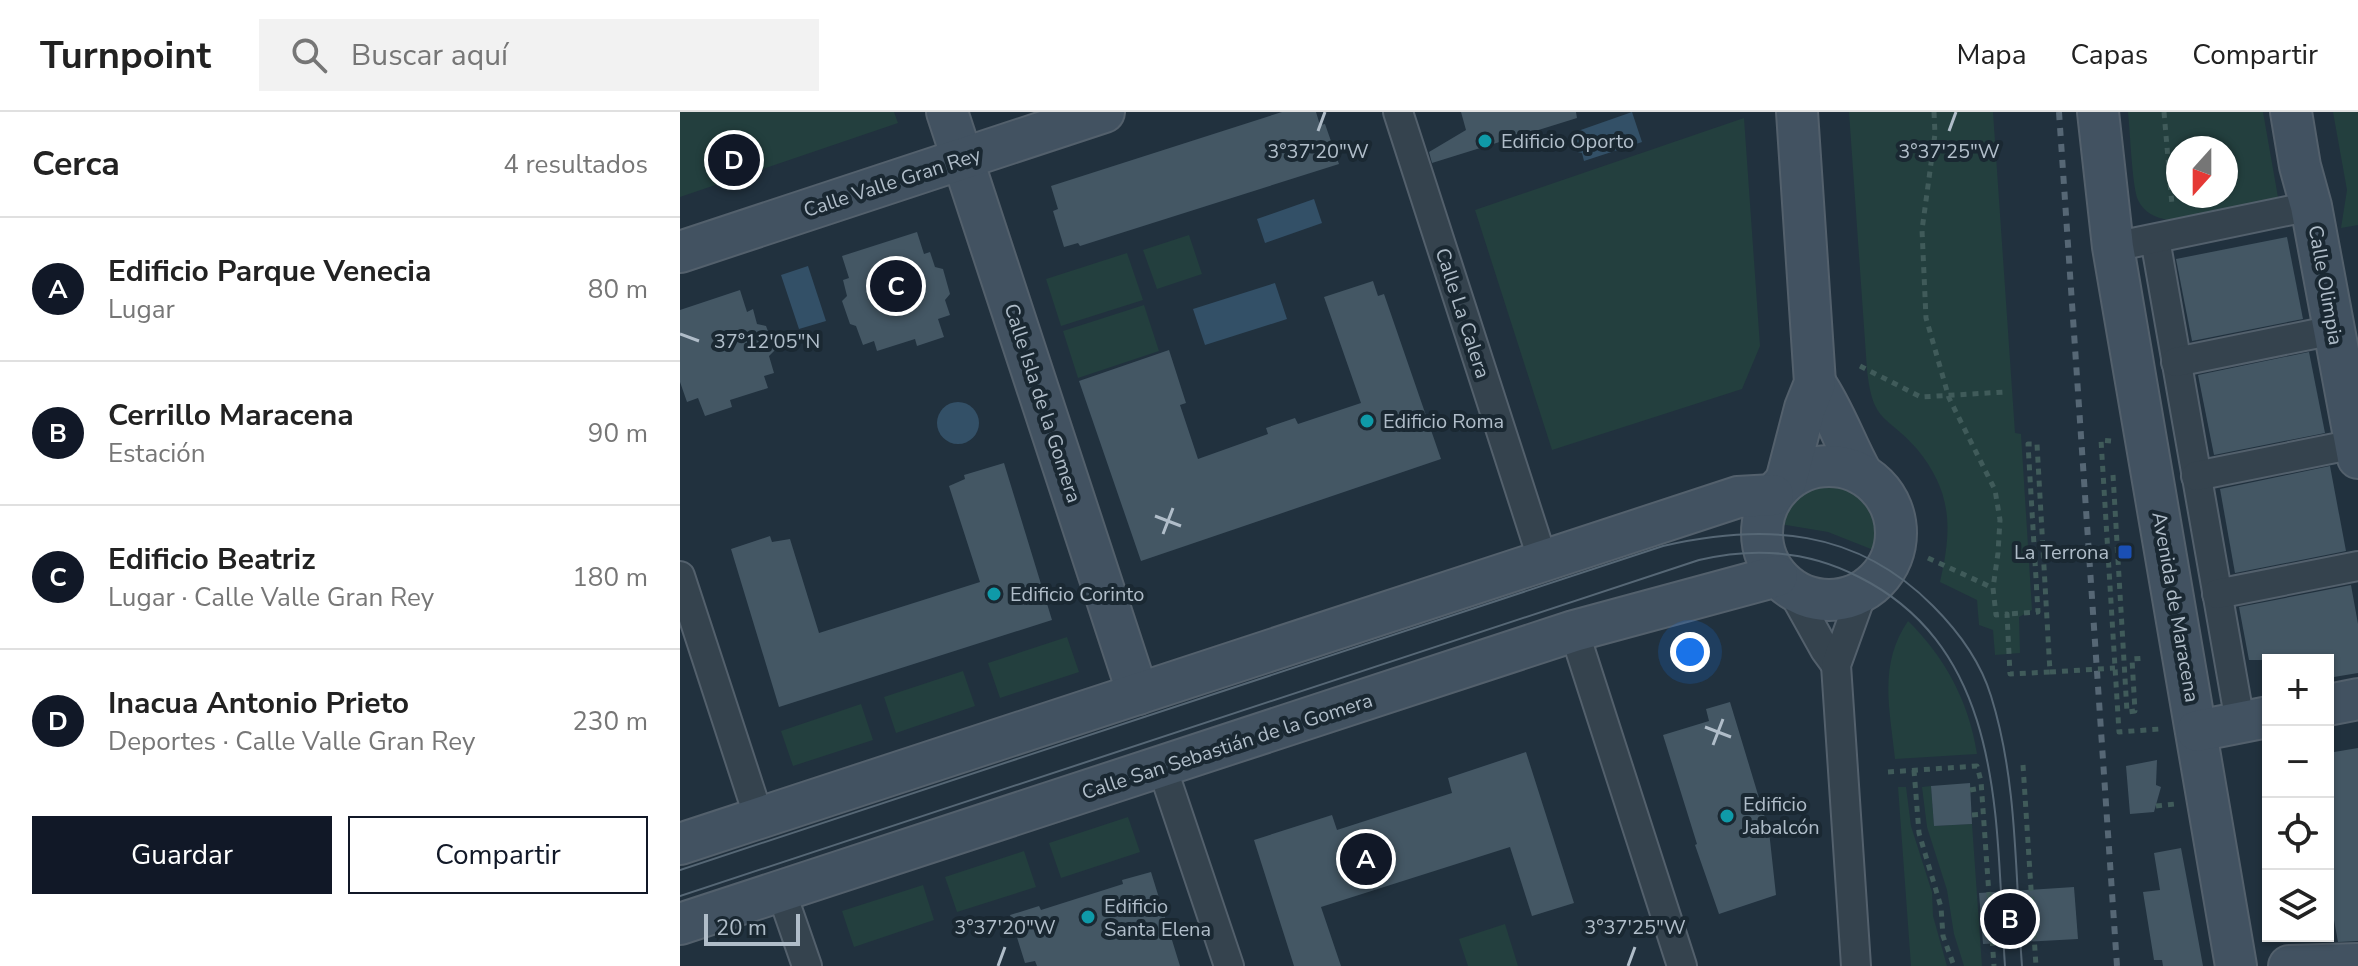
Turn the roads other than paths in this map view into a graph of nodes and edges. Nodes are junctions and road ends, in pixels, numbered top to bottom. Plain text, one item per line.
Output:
1 (947, 112) edge
2 (1104, 112) edge
3 (1398, 112) edge
4 (1797, 112) edge
5 (2098, 112) edge
6 (2291, 112) edge
7 (962, 159) junction
8 (2311, 206) junction
9 (2155, 239) junction
10 (2113, 247) junction
11 (680, 252) edge
12 (2334, 330) junction
13 (2176, 362) junction
14 (1815, 383) junction
15 (2357, 451) edge
16 (1862, 474) junction
17 (2196, 476) junction
18 (1779, 488) junction
19 (1543, 561) junction
20 (2358, 566) edge
21 (680, 576) edge
22 (1784, 583) junction
23 (1862, 593) junction
24 (2217, 594) junction
25 (1574, 631) junction
26 (1836, 665) junction
27 (1138, 694) junction
28 (2358, 699) edge
29 (2334, 704) edge
30 (2254, 720) edge
31 (2197, 731) junction
32 (1162, 767) junction
33 (759, 818) junction
34 (680, 844) edge
35 (781, 891) junction
36 (680, 924) edge
37 (2358, 964) edge
38 (807, 966) edge
39 (1229, 966) edge
40 (1682, 966) edge
41 (1856, 966) edge
42 (2236, 966) edge
43 (2289, 966) edge

1 - 7 main road, Calle Isla de la Gomera
2 - 7 main road, Calle Valle Gran Rey
3 - 19 street, Calle La Calera
4 - 14 main road
5 - 10 main road, Avenida de Maracena
6 - 8 main road, Calle Olimpia
7 - 11 main road, Calle Valle Gran Rey
7 - 27 main road, Calle Isla de la Gomera
8 - 9 street
8 - 12 main road, Calle Olimpia
9 - 10 street
9 - 13 street
10 - 31 main road, Avenida de Maracena
12 - 13 street
12 - 15 main road, Calle Olimpia
13 - 17 street
14 - 16 main road
14 - 18 main road
15 - 17 street
16 - 18 main road
16 - 23 main road
17 - 24 street
18 - 19 main road
18 - 22 main road
19 - 27 main road
20 - 24 street
21 - 33 street
22 - 23 main road
22 - 25 main road, Calle San Sebastián de la Gomera
22 - 26 street
23 - 26 street
24 - 30 street
25 - 32 main road, Calle San Sebastián de la Gomera
25 - 40 street
26 - 41 street
27 - 33 main road
28 - 29 main road
30 - 31 main road
31 - 42 main road, Avenida de Maracena
32 - 35 main road, Calle San Sebastián de la Gomera
32 - 39 street
33 - 34 main road
35 - 36 main road, Calle San Sebastián de la Gomera
35 - 38 street
37 - 43 main road

